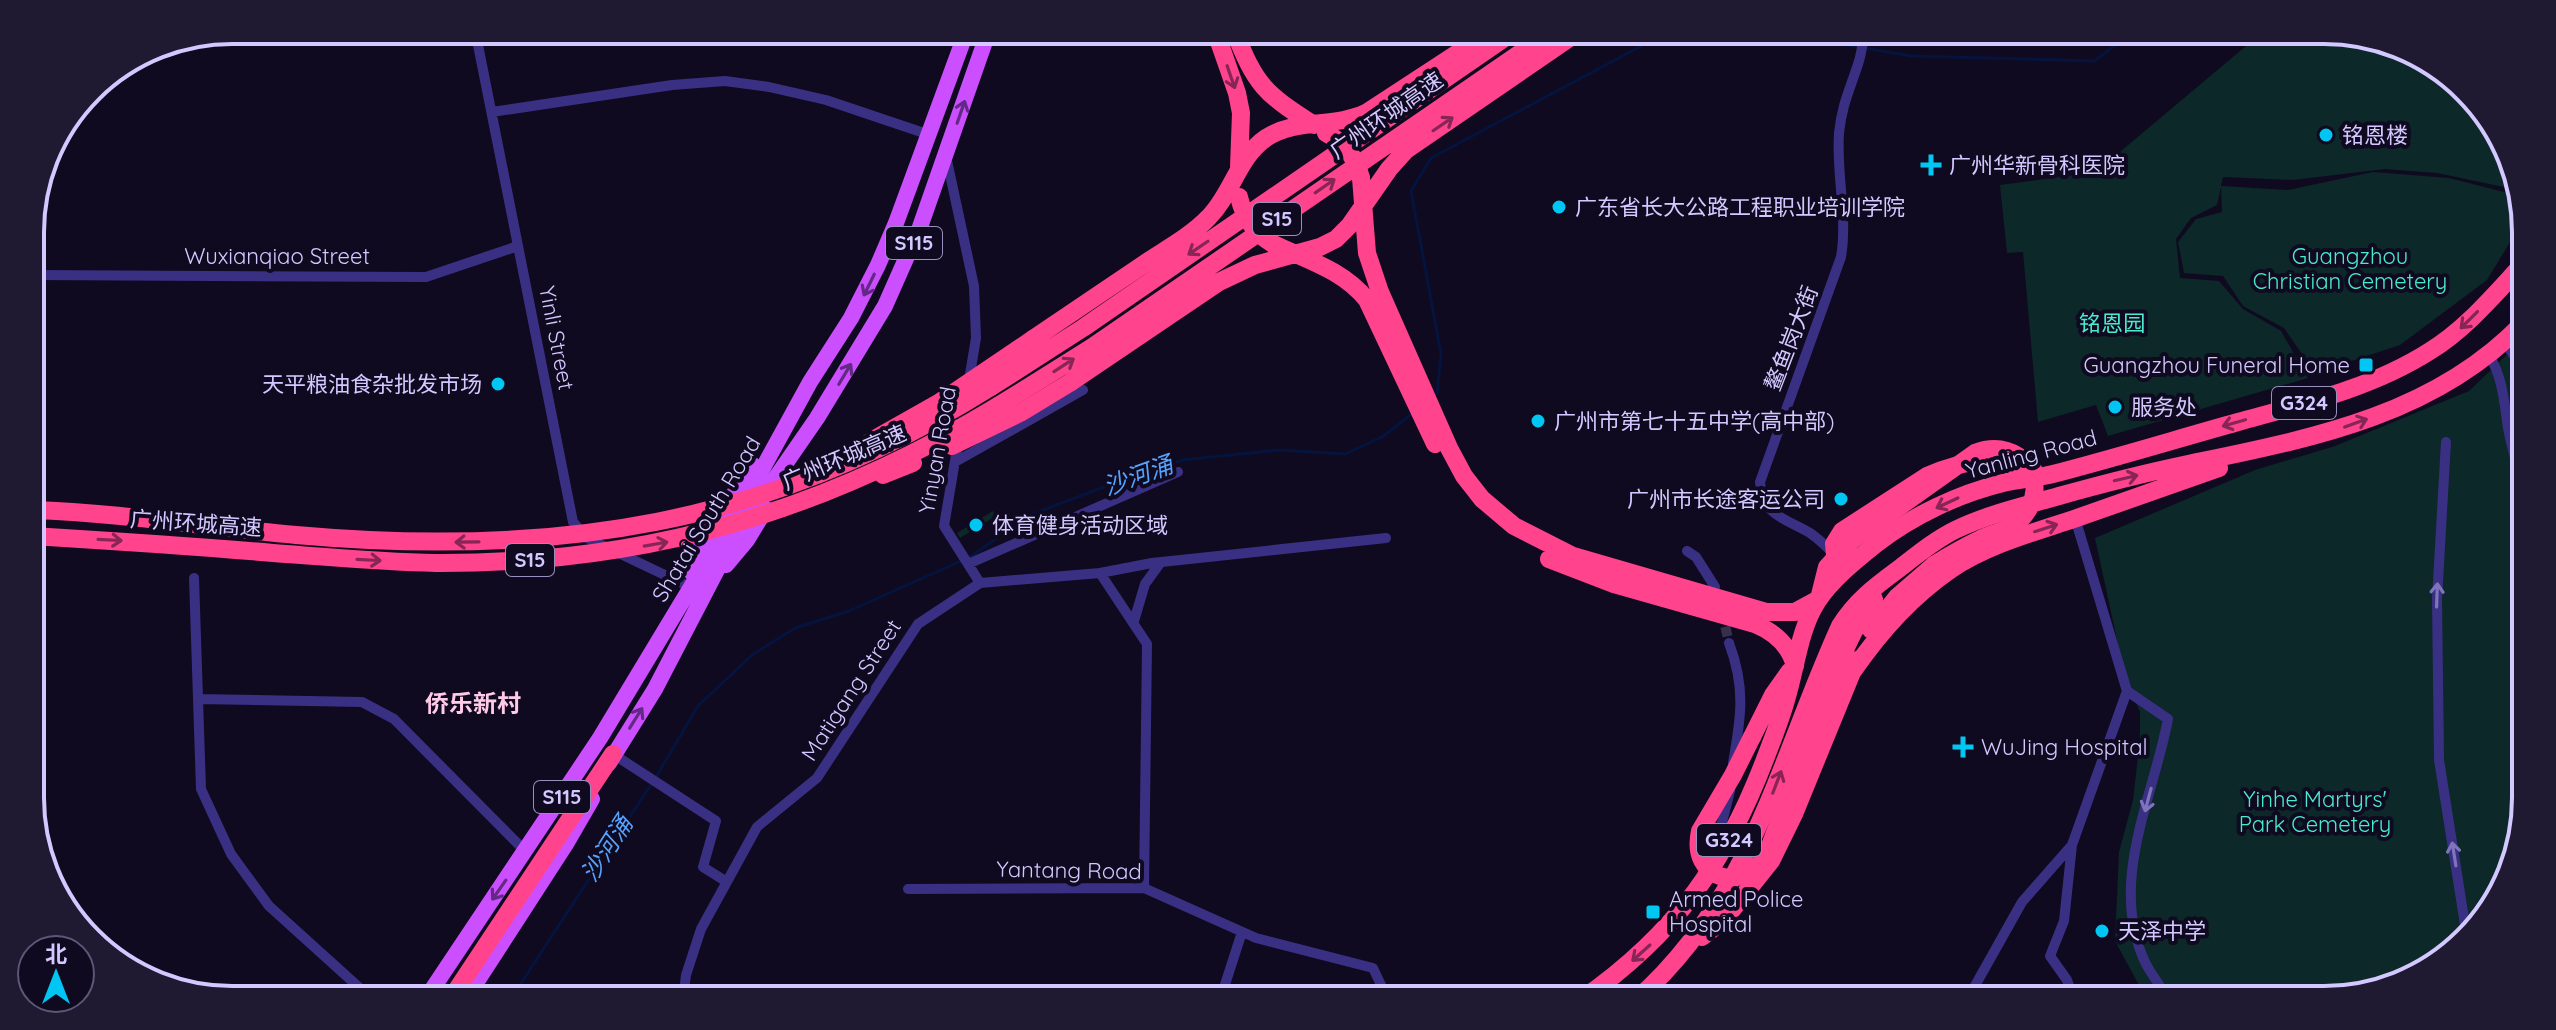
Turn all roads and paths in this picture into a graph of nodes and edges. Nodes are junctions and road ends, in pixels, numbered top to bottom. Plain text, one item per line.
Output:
1 (478, 44) edge
2 (962, 44) edge
3 (984, 44) edge
4 (1220, 44) edge
5 (1240, 44) edge
6 (1472, 44) edge
7 (1496, 44) edge
8 (1534, 44) edge
9 (1561, 44) edge
10 (1862, 44) edge
11 (492, 112) junction
12 (1242, 124) junction
13 (1323, 126) junction
14 (930, 135) junction
15 (946, 154) junction
16 (1244, 162) junction
17 (1385, 175) junction
18 (1361, 178) junction
19 (1233, 192) junction
20 (1365, 205) junction
21 (1350, 225) junction
22 (518, 246) junction
23 (1302, 252) junction
24 (1367, 253) junction
25 (1255, 265) junction
26 (1340, 274) junction
27 (44, 275) edge
28 (2512, 276) edge
29 (2512, 334) edge
30 (2504, 342) junction
31 (2512, 353) edge
32 (2489, 355) junction
33 (1083, 390) dead end
34 (2446, 442) dead end
35 (2512, 444) edge
36 (2281, 446) junction
37 (955, 462) junction
38 (1178, 472) dead end
39 (2049, 475) junction
40 (742, 502) junction
41 (44, 510) edge
42 (782, 510) junction
43 (2075, 518) junction
44 (44, 537) edge
45 (1386, 538) dead end
46 (1687, 551) dead end
47 (1835, 555) junction
48 (1161, 562) junction
49 (968, 564) junction
50 (1900, 568) junction
51 (1100, 573) junction
52 (194, 578) dead end
53 (980, 583) junction
54 (1644, 585) junction
55 (690, 587) junction
56 (1715, 587) dead end
57 (1819, 599) junction
58 (1134, 621) junction
59 (1729, 643) tunnel mouth
60 (1795, 666) junction
61 (1853, 671) junction
62 (2127, 691) junction
63 (198, 699) junction
64 (613, 754) junction
65 (2072, 845) junction
66 (520, 846) dead end
67 (1726, 846) junction
68 (727, 882) junction
69 (1144, 888) junction
70 (908, 889) dead end
71 (2465, 922) edge
72 (1242, 932) junction
73 (1686, 948) junction
74 (358, 986) edge
75 (434, 986) edge
76 (459, 986) edge
77 (474, 986) edge
78 (685, 986) edge
79 (1225, 986) edge
80 (1381, 986) edge
81 (1601, 986) edge
82 (1653, 986) edge
83 (1975, 986) edge
84 (2069, 986) edge
85 (2160, 986) edge

1 - 11 street, Yinli Street
2 - 14 main road, Shatai South Road
15 -> 3 main road, S115
4 -> 12 highway
5 - 13 highway
6 - 13 highway
7 -> 40 highway, 广州环城高速 / S15, bridge
42 -> 8 highway, 广州环城高速 / S15, bridge
17 -> 9 highway
10 - 47 street, 鳌鱼岗大街
11 - 14 street
11 - 22 street, Yinli Street
12 - 16 highway
12 - 19 highway
13 - 16 highway
13 - 18 highway, bridge
14 -> 55 main road, Shatai South Road / S115
15 - 37 street, Yinyan Road
64 -> 15 main road, Shatai South Road / S115
16 - 19 highway
17 - 20 highway
17 - 24 highway
18 - 20 highway
18 - 21 highway
19 - 23 highway, bridge
19 - 40 highway, bridge
20 - 21 highway
20 - 24 highway
21 - 23 highway
22 - 27 street, Wuxianqiao Street
22 - 55 street, Yinli Street
23 - 25 highway
23 - 26 highway
24 - 54 highway
25 - 26 highway
25 - 42 highway, bridge
26 - 54 highway
28 -> 39 highway, Yanling Road / G324
29 - 30 highway, G324
30 - 31 street
30 - 32 highway, G324
32 - 35 street
36 -> 32 highway, G324
33 - 37 street
71 -> 34 street
36 - 43 highway
50 -> 36 highway, G324
37 - 49 street, Yinyan Road
38 - 49 street
39 - 47 highway
39 -> 57 highway, Yanling Road / G324
40 -> 41 highway, 广州环城高速 / S15, bridge
44 -> 42 highway, 广州环城高速 / S15, bridge
61 -> 43 highway
43 - 62 street
45 - 48 street
46 - 56 street
47 - 57 highway
47 - 61 highway, bridge
48 - 51 street
48 - 58 street
49 - 53 street, Yinyan Road
50 - 60 highway, bridge
73 -> 50 highway, G324
51 - 53 street
51 - 58 street
52 - 63 street
53 - 68 street, Matigang Street
54 - 57 highway
54 - 60 highway
55 -> 75 main road, Shatai South Road / S115
57 - 60 highway, Yanling Road / G324
58 - 69 street
59 - 67 street
60 - 67 highway, Yanling Road / G324
61 - 73 highway
62 - 65 street
62 -> 85 street
63 - 66 street
63 - 74 street
64 - 68 street
64 - 76 highway
64 - 77 main road, Shatai South Road / S115
65 - 83 street
65 - 84 street
67 -> 81 highway, Yanling Road / G324
68 - 78 street, Matigang Street
69 - 70 street, Yantang Road
69 - 72 street, Yantang Road
72 - 79 street
72 - 80 street, Yantang Road
73 - 82 highway, G324

